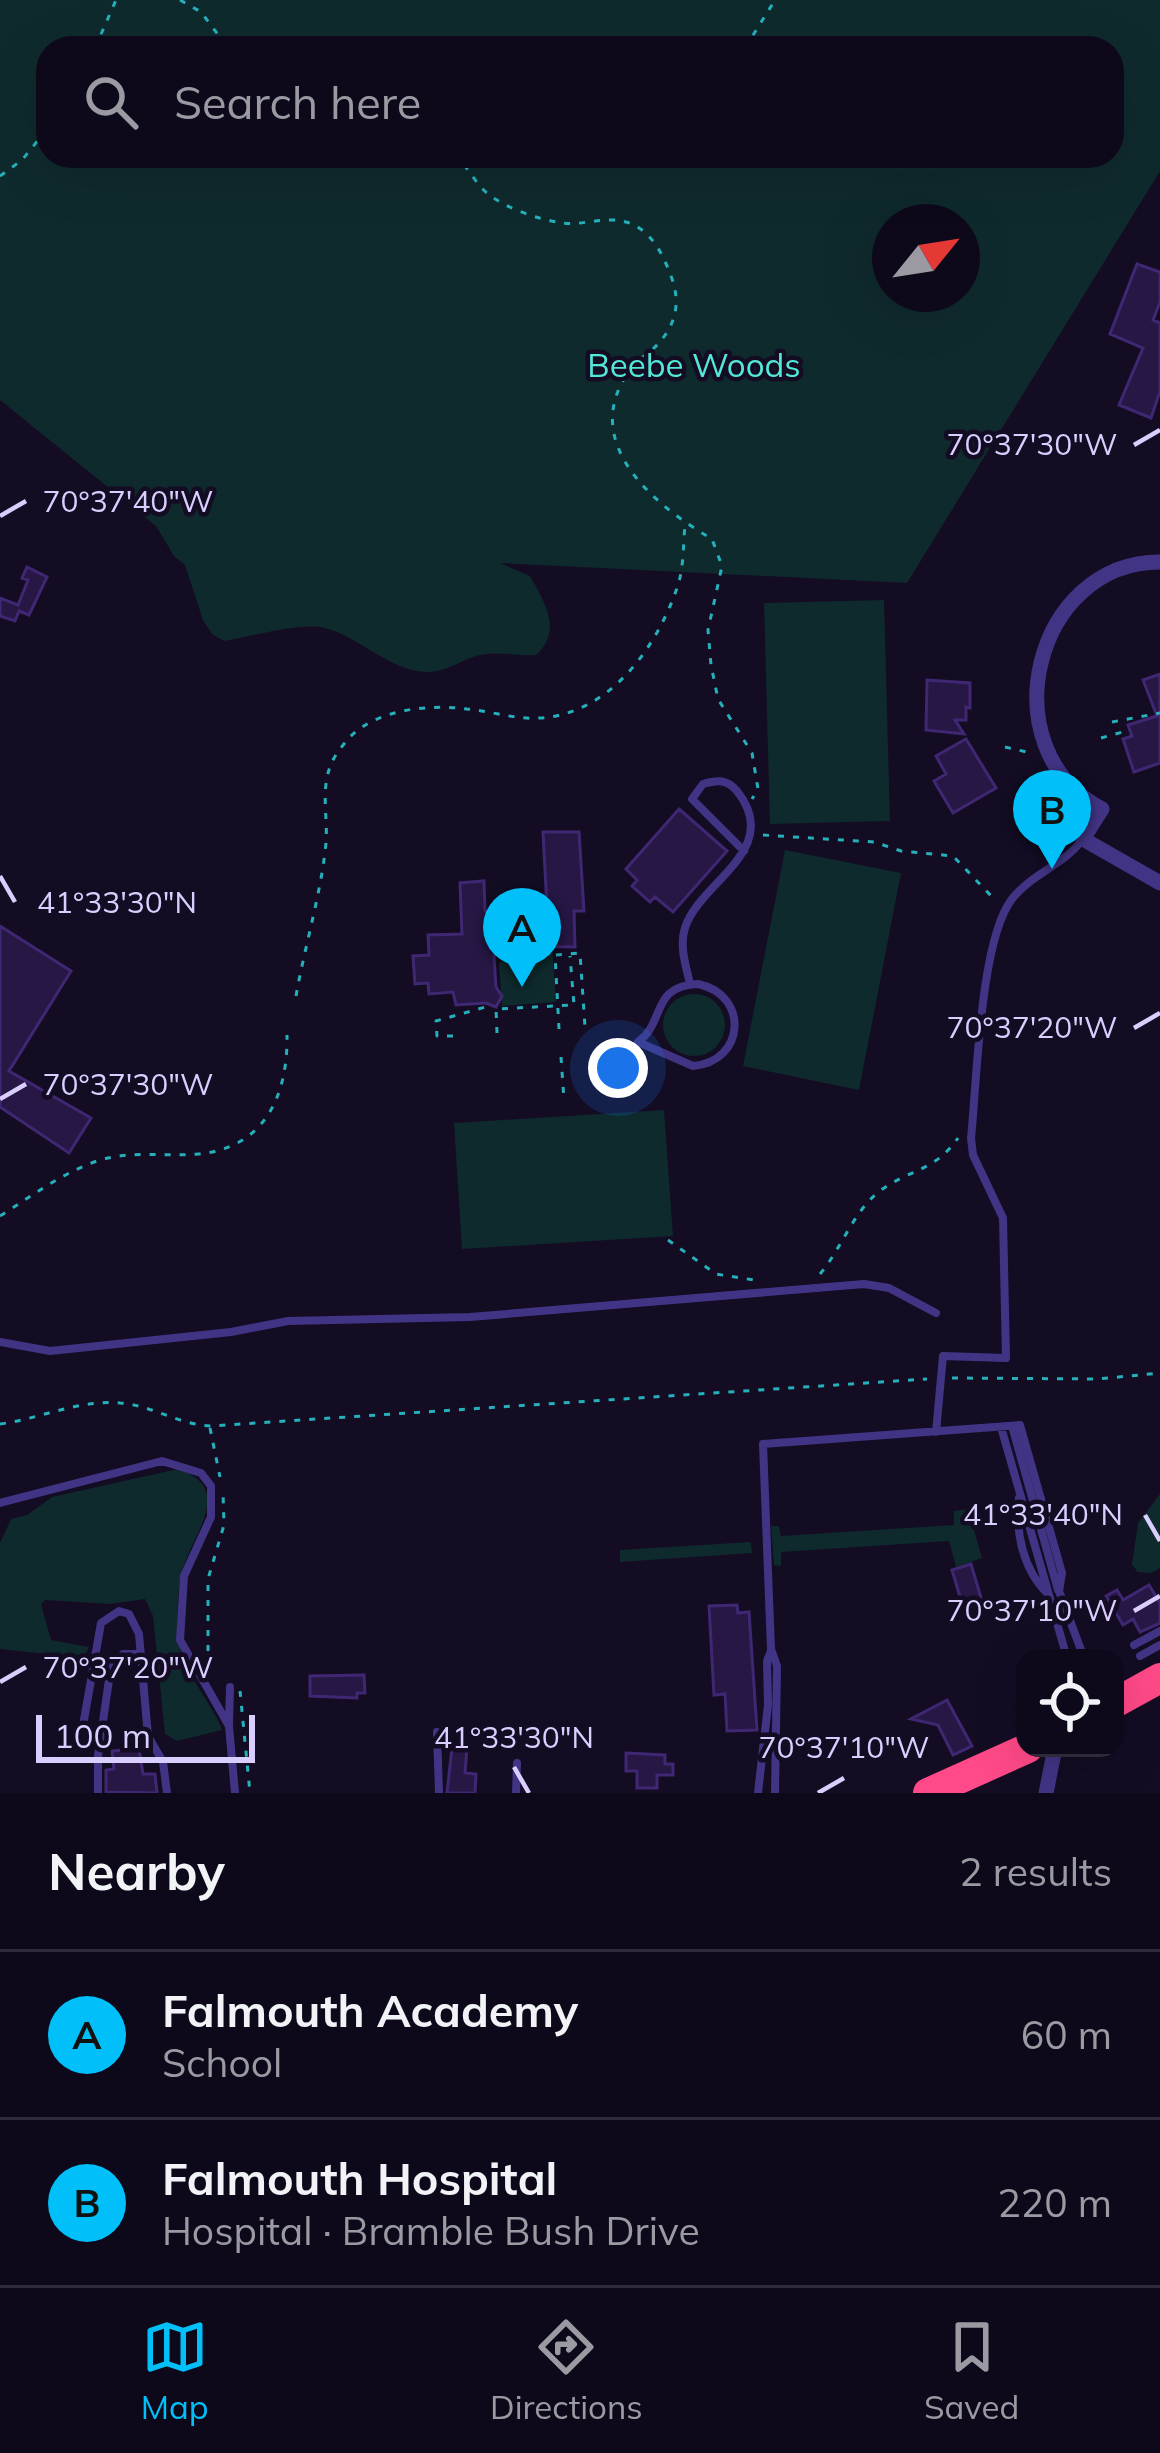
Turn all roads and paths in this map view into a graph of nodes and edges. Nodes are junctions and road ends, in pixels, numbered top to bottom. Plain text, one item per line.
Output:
1 (116, 0) edge
2 (179, 0) edge
3 (775, 0) edge
4 (100, 36) edge
5 (219, 36) edge
6 (753, 36) edge
7 (36, 143) edge
8 (466, 168) edge
9 (0, 176) edge
10 (685, 523) junction
11 (1160, 562) edge
12 (1160, 713) edge
13 (1112, 722) dead end
14 (1130, 730) dead end
15 (1101, 738) dead end
16 (1005, 747) dead end
17 (1039, 754) dead end
18 (746, 808) junction
19 (750, 831) junction
20 (1083, 839) junction
21 (744, 851) junction
22 (1160, 883) edge
23 (1005, 910) junction
24 (555, 945) dead end
25 (570, 954) junction
26 (555, 955) junction
27 (690, 984) junction
28 (296, 996) dead end
29 (489, 1006) dead end
30 (558, 1006) junction
31 (585, 1027) dead end
32 (560, 1029) dead end
33 (497, 1033) dead end
34 (287, 1035) dead end
35 (453, 1036) dead end
36 (561, 1058) dead end
37 (564, 1100) dead end
38 (974, 1108) junction
39 (0, 1216) edge
40 (668, 1240) dead end
41 (806, 1289) junction
42 (778, 1291) junction
43 (936, 1313) dead end
44 (0, 1342) edge
45 (1160, 1373) edge
46 (948, 1378) dead end
47 (929, 1379) dead end
48 (0, 1424) edge
49 (210, 1426) junction
50 (1016, 1426) junction
51 (1000, 1427) junction
52 (936, 1432) junction
53 (1019, 1492) junction
54 (0, 1503) edge
55 (1054, 1593) junction
56 (1065, 1609) junction
57 (1054, 1612) junction
58 (1160, 1631) edge
59 (1135, 1645) dead end
60 (1160, 1645) edge
61 (771, 1649) junction
62 (1064, 1649) edge
63 (1080, 1649) edge
64 (141, 1654) junction
65 (1150, 1667) edge
66 (230, 1687) junction
67 (1124, 1694) edge
68 (84, 1720) dead end
69 (229, 1726) junction
70 (437, 1732) dead end
71 (1016, 1753) edge
72 (1052, 1757) edge
73 (517, 1763) dead end
74 (98, 1793) edge
75 (166, 1793) edge
76 (235, 1793) edge
77 (250, 1793) edge
78 (439, 1793) edge
79 (516, 1793) edge
80 (758, 1793) edge
81 (775, 1793) edge
82 (928, 1793) edge
83 (1046, 1793) edge

1 - 4 path
2 - 5 path
3 - 6 path
7 - 9 path
8 - 10 path
10 - 18 path
10 - 28 path
11 - 20 street
12 - 13 path
14 - 15 path
16 - 17 path
18 - 19 lane
18 - 21 lane
19 - 21 lane
19 - 23 path
20 - 22 street
20 - 23 lane
21 - 27 lane
23 - 38 lane
24 - 26 path
25 - 26 path
25 - 30 path
25 - 31 path
26 - 30 path
27 - 27 lane
29 - 35 path
30 - 32 path
30 - 33 path
34 - 39 path
36 - 37 path
38 - 41 path
38 - 52 lane
40 - 42 path
41 - 42 lane
41 - 43 lane
42 - 44 lane
45 - 46 path
47 - 49 path
48 - 49 path
49 - 66 path
50 - 51 lane
50 - 55 lane
50 - 55 lane
51 - 52 lane
51 - 53 lane
52 - 61 lane
53 - 55 lane
53 - 55 lane
54 - 69 lane
55 - 56 lane
55 - 57 lane
56 - 57 lane
56 - 63 lane
57 - 62 lane
58 - 59 lane
60 - 65 lane
61 - 80 lane
61 - 81 lane
64 - 68 lane
64 - 74 lane
64 - 75 lane
65 - 67 highway
66 - 69 lane
66 - 77 path
69 - 76 lane
70 - 78 lane
71 - 82 highway
72 - 83 street
73 - 79 lane

